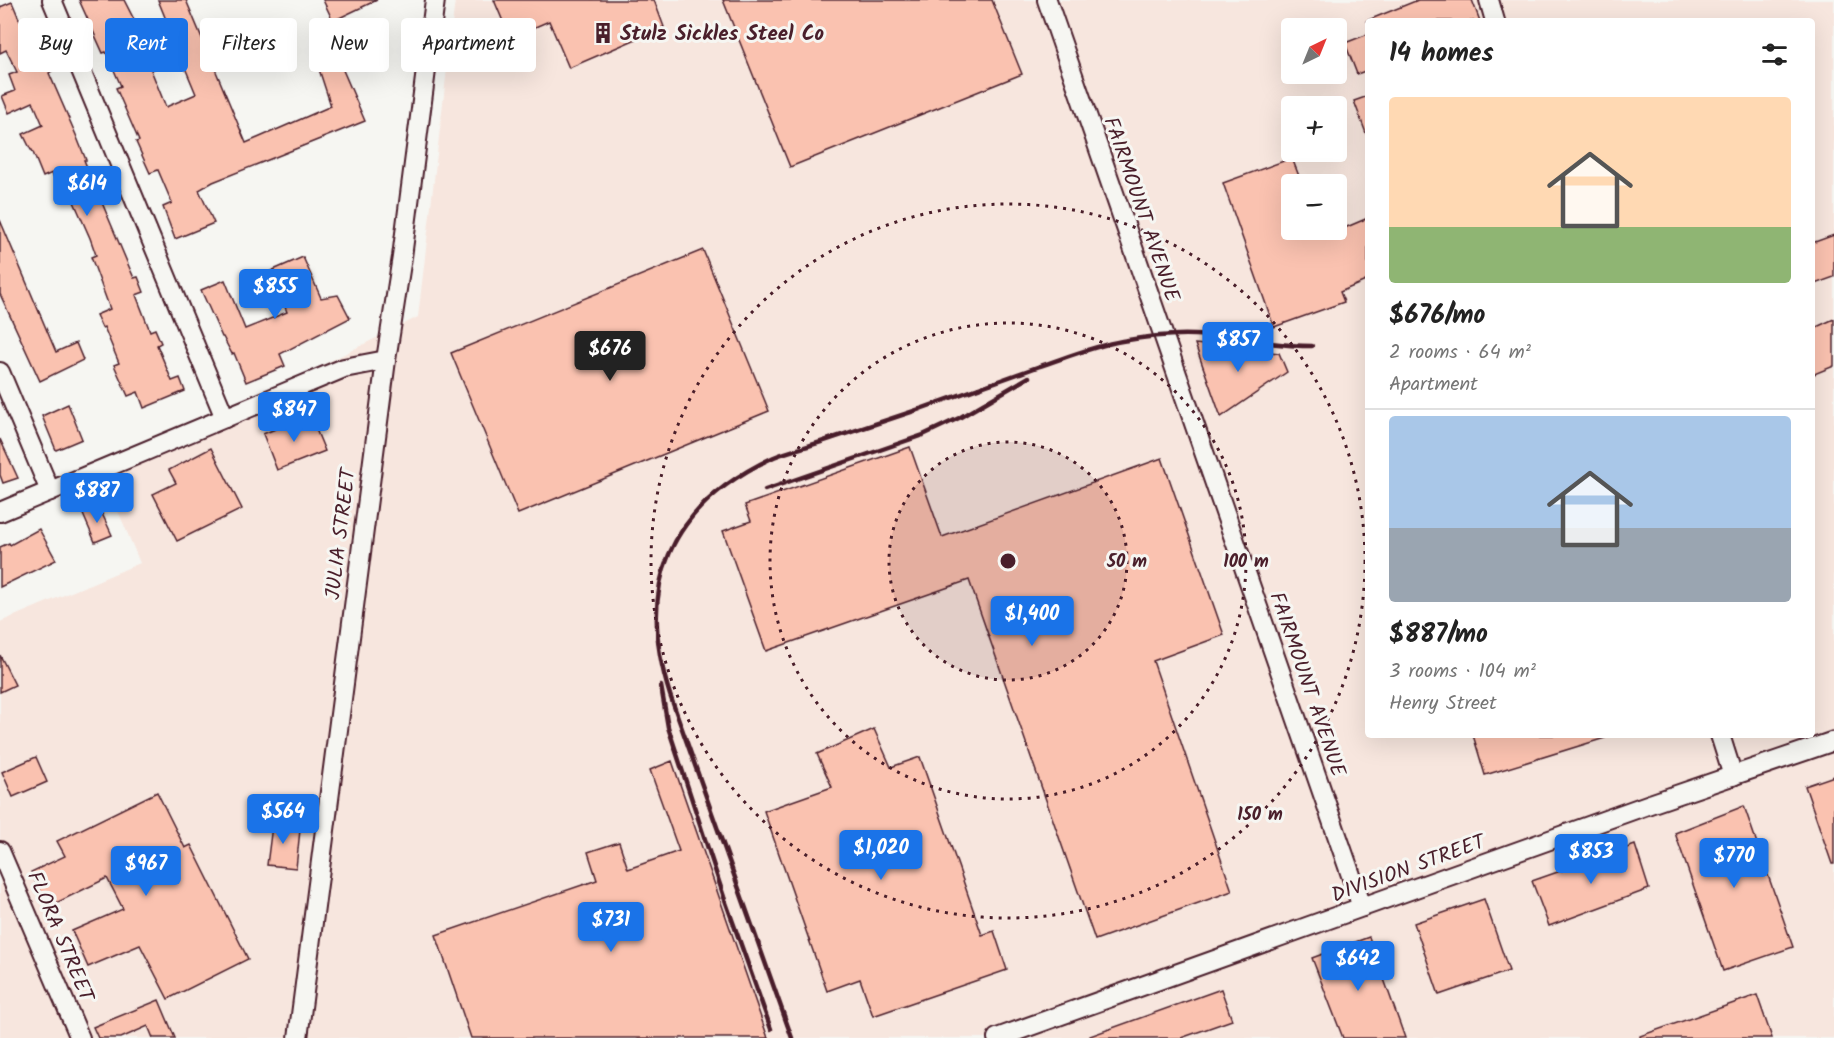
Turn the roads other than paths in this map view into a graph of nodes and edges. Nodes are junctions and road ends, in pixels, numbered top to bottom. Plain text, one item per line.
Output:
1 (52, 0) edge
2 (435, 0) edge
3 (1047, 0) edge
4 (1489, 0) edge
5 (1495, 18) edge
6 (386, 360) junction
7 (0, 372) edge
8 (225, 418) junction
9 (50, 491) junction
10 (0, 512) edge
11 (1721, 738) edge
12 (1834, 741) edge
13 (1733, 776) junction
14 (0, 851) edge
15 (1362, 907) junction
16 (80, 1038) edge
17 (298, 1038) edge
18 (997, 1038) edge

1 - 8 street
2 - 6 street, JULIA STREET
3 - 15 street, FAIRMOUNT AVENUE
4 - 5 street
6 - 8 street
6 - 17 street, JULIA STREET
7 - 9 street
8 - 9 street
9 - 10 street
11 - 13 street
12 - 13 street, DIVISION STREET
13 - 15 street, DIVISION STREET
14 - 16 street, FLORA STREET
15 - 18 street, DIVISION STREET

